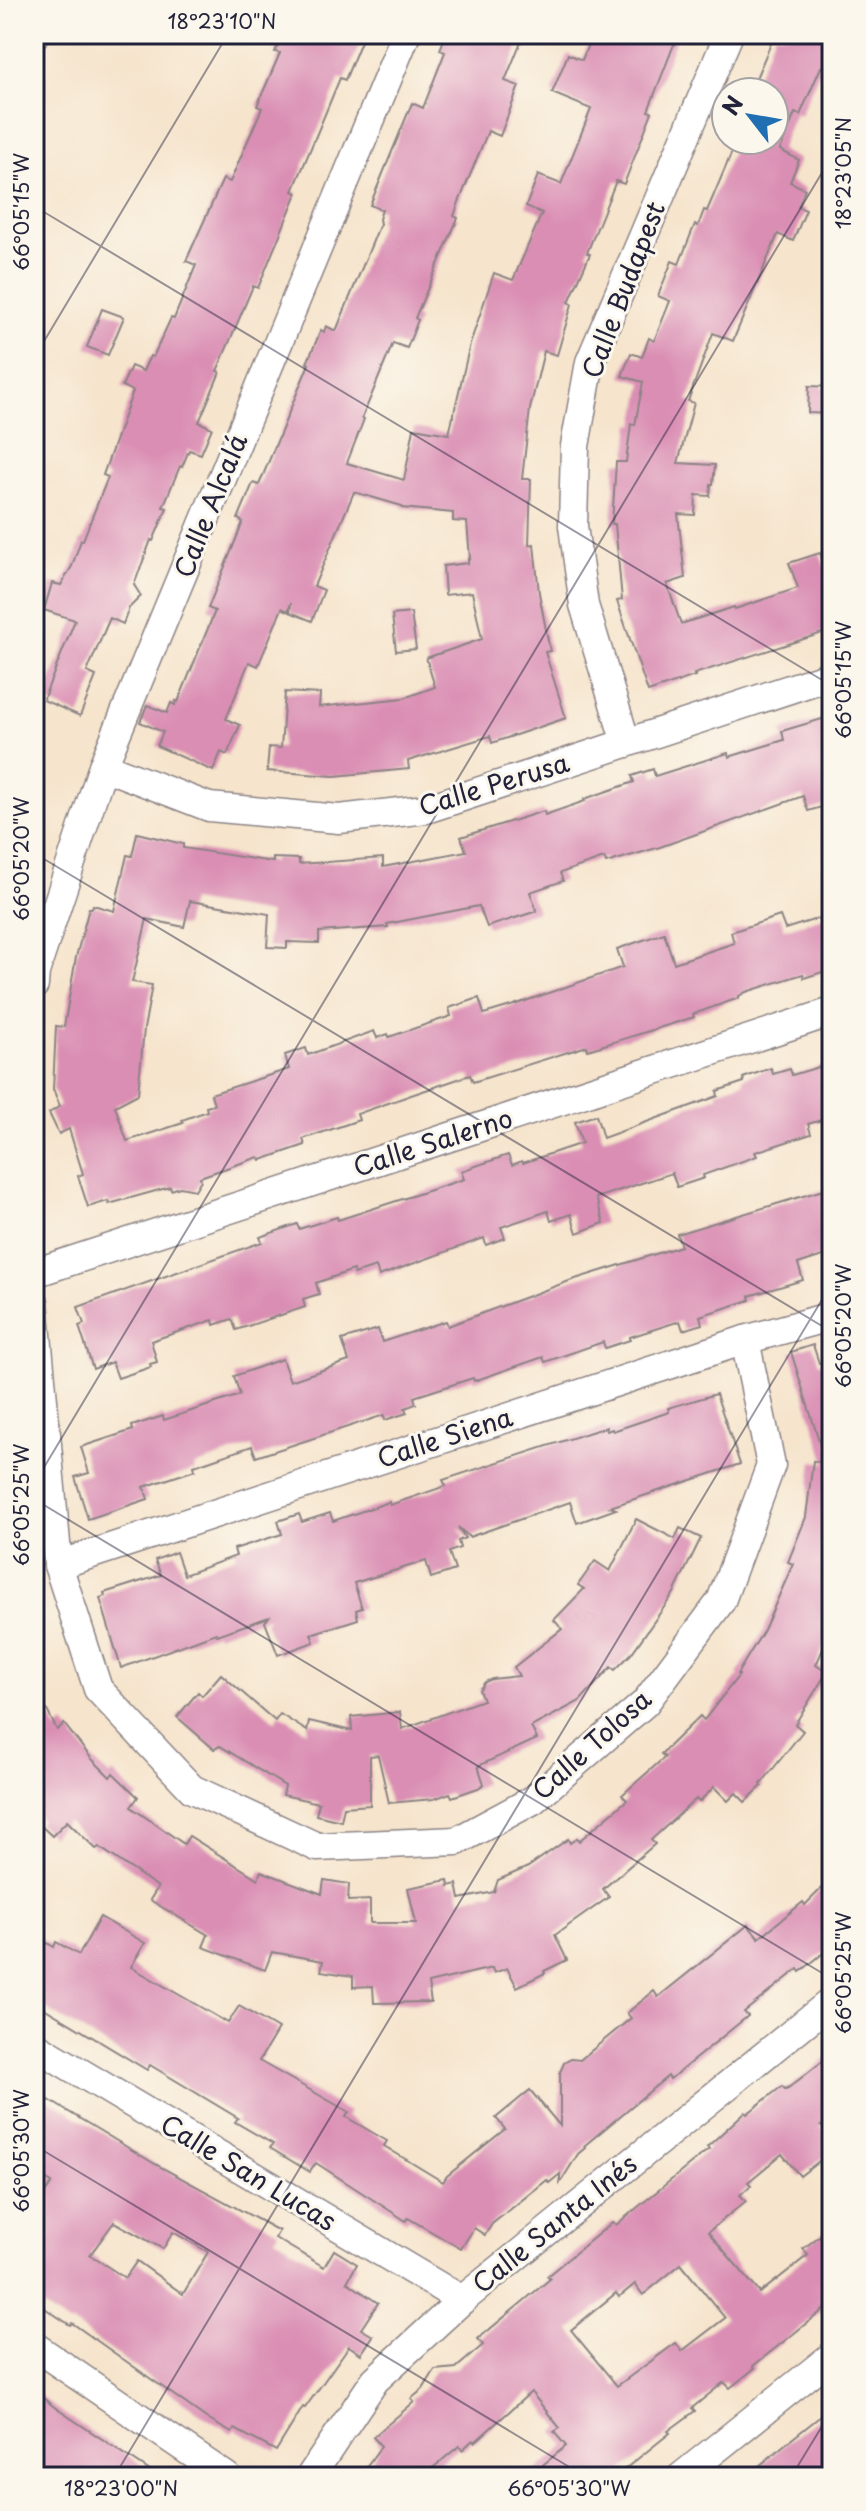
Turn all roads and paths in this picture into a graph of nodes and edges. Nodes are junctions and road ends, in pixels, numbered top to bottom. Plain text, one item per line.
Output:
1 (406, 34) edge
2 (729, 34) edge
3 (832, 675) edge
4 (626, 743) junction
5 (103, 766) junction
6 (34, 985) edge
7 (832, 1012) edge
8 (34, 1273) edge
9 (34, 1302) edge
10 (832, 1316) edge
11 (745, 1340) junction
12 (58, 1565) junction
13 (832, 2001) edge
14 (34, 2045) edge
15 (462, 2300) junction
16 (34, 2346) edge
17 (832, 2356) edge
18 (227, 2477) edge
19 (310, 2477) edge
20 (681, 2477) edge

1 - 5 street, Calle Alcalá
2 - 4 street, Calle Budapest
3 - 4 street, Calle Perusa
4 - 5 street, Calle Perusa
5 - 6 street, Calle Alcalá
7 - 8 street, Calle Salerno
9 - 12 street
10 - 11 street, Calle Siena
11 - 12 street, Calle Siena
11 - 12 street, Calle Tolosa
13 - 15 street, Calle Santa Inés
14 - 15 street, Calle San Lucas
15 - 19 street, Calle Santa Inés
16 - 18 street
17 - 20 street

